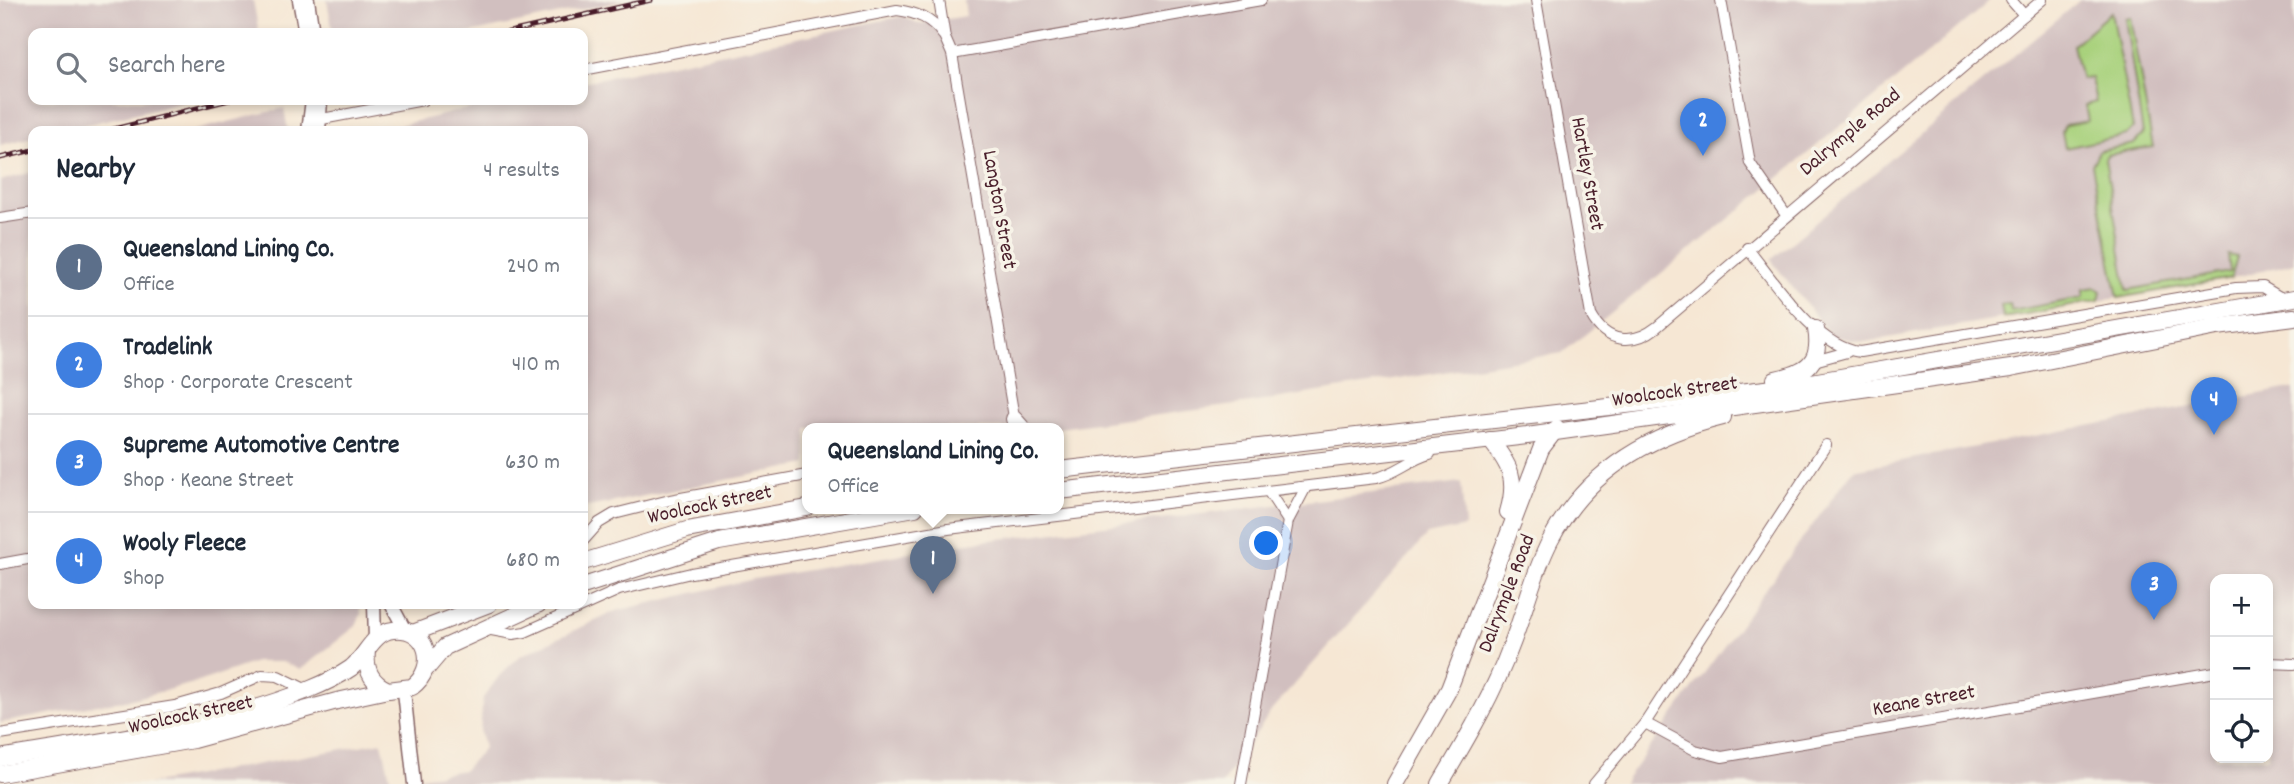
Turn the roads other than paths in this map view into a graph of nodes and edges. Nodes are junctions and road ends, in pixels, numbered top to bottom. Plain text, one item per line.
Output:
1 (299, 0) edge
2 (308, 0) edge
3 (939, 0) edge
4 (1261, 0) edge
5 (1536, 0) edge
6 (1721, 0) edge
7 (2011, 0) edge
8 (2042, 0) edge
9 (2024, 15) junction
10 (304, 28) edge
11 (312, 28) edge
12 (945, 38) junction
13 (952, 54) junction
14 (588, 69) edge
15 (399, 105) edge
16 (317, 122) edge
17 (28, 214) edge
18 (1786, 215) junction
19 (0, 218) edge
20 (1746, 248) junction
21 (2289, 298) edge
22 (2294, 317) edge
23 (1816, 329) junction
24 (1619, 340) joint
25 (1852, 351) junction
26 (1814, 361) junction
27 (1698, 396) junction
28 (1807, 397) junction
29 (1584, 409) junction
30 (1017, 423) edge
31 (1589, 426) junction
32 (1554, 431) junction
33 (1490, 440) junction
34 (1467, 443) junction
35 (1826, 445) dead end
36 (1064, 469) edge
37 (802, 476) edge
38 (1306, 487) junction
39 (1064, 490) edge
40 (1268, 491) junction
41 (802, 509) edge
42 (880, 514) edge
43 (1288, 521) junction
44 (588, 535) edge
45 (28, 559) edge
46 (588, 560) edge
47 (0, 564) edge
48 (588, 584) edge
49 (1485, 595) junction
50 (588, 604) edge
51 (374, 609) edge
52 (394, 609) edge
53 (475, 609) edge
54 (527, 609) edge
55 (576, 609) edge
56 (482, 628) junction
57 (409, 632) junction
58 (371, 645) junction
59 (2273, 663) edge
60 (2294, 664) edge
61 (428, 667) junction
62 (2210, 673) edge
63 (307, 690) junction
64 (396, 690) junction
65 (1645, 723) junction
66 (0, 734) edge
67 (0, 758) edge
68 (0, 774) edge
69 (414, 784) edge
70 (1241, 784) edge
71 (1395, 784) edge
72 (1440, 784) edge
73 (1594, 784) edge

1 - 10 street
2 - 11 street
3 - 12 street, Langton Street
4 - 13 street
5 - 24 street, Hartley Street
6 - 18 street
7 - 9 street
8 - 9 street, Dalrymple Road
9 - 18 street, Dalrymple Road
12 - 13 street, Langton Street
12 - 14 street
13 - 30 street, Langton Street
15 - 16 street
17 - 19 street
18 - 20 street, Dalrymple Road
20 - 23 street
20 - 24 street, Dalrymple Road
21 - 25 street
21 - 27 main road, Woolcock Street
22 - 28 main road, Woolcock Street
23 - 25 street
23 - 26 main road
25 - 26 street
26 - 27 main road
27 - 29 main road, Woolcock Street
28 - 31 main road, Woolcock Street
28 - 72 main road, Dalrymple Road
29 - 31 main road
29 - 32 main road, Dalrymple Road
29 - 36 main road, Woolcock Street
31 - 32 main road, Woolcock Street
32 - 33 main road, Woolcock Street
32 - 49 main road, Dalrymple Road
33 - 34 main road, Woolcock Street
33 - 49 main road
34 - 38 street
34 - 39 main road, Woolcock Street
35 - 65 street
37 - 44 street
38 - 40 street
38 - 43 street
40 - 43 street
40 - 50 street
41 - 46 main road, Woolcock Street
42 - 48 main road, Woolcock Street
43 - 70 street
45 - 47 street
49 - 71 main road, Dalrymple Road
51 - 58 street
52 - 57 street
53 - 57 main road
54 - 56 main road
55 - 56 street
56 - 61 main road
57 - 58 main road
57 - 61 main road
58 - 63 main road, Woolcock Street
58 - 64 main road
59 - 60 street
61 - 64 main road
62 - 65 street, Keane Street
63 - 66 street
63 - 67 main road, Woolcock Street
64 - 68 main road, Woolcock Street
64 - 69 street
65 - 73 street

